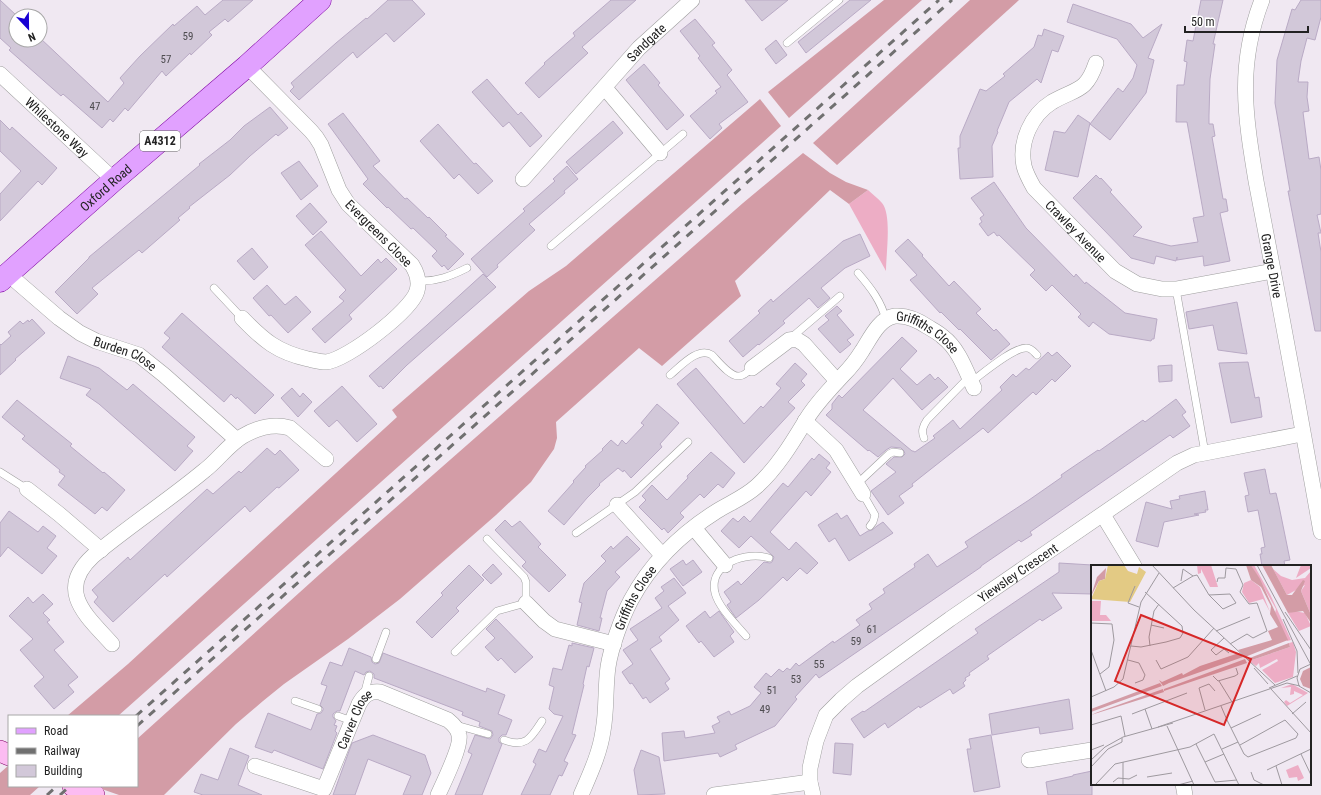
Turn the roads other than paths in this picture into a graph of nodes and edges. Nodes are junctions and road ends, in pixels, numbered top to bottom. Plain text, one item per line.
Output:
1 (320, 0) edge
2 (692, 0) edge
3 (839, 0) edge
4 (1262, 0) edge
5 (787, 43) dead end
6 (1096, 63) dead end
7 (248, 66) junction
8 (0, 74) edge
9 (605, 88) junction
10 (683, 134) dead end
11 (660, 153) junction
12 (523, 179) dead end
13 (114, 180) junction
14 (551, 246) dead end
15 (467, 268) dead end
16 (1273, 271) junction
17 (858, 273) dead end
18 (4, 277) edge
19 (418, 282) junction
20 (214, 288) dead end
21 (1176, 289) junction
22 (840, 296) dead end
23 (242, 318) joint
24 (886, 320) junction
25 (789, 340) junction
26 (1037, 355) dead end
27 (752, 368) joint
28 (670, 375) dead end
29 (837, 381) junction
30 (971, 382) junction
31 (805, 421) junction
32 (1302, 434) junction
33 (924, 438) dead end
34 (237, 440) junction
35 (688, 442) dead end
36 (1205, 452) junction
37 (900, 453) dead end
38 (326, 459) dead end
39 (0, 472) edge
40 (860, 489) junction
41 (27, 490) joint
42 (617, 505) junction
43 (1103, 515) junction
44 (870, 526) dead end
45 (694, 528) junction
46 (1321, 532) edge
47 (576, 533) dead end
48 (487, 539) dead end
49 (101, 550) junction
50 (662, 556) junction
51 (769, 558) dead end
52 (725, 565) junction
53 (1133, 565) edge
54 (526, 602) junction
55 (386, 632) dead end
56 (746, 636) dead end
57 (112, 644) dead end
58 (614, 644) junction
59 (455, 652) dead end
60 (376, 659) dead end
61 (369, 676) dead end
62 (364, 696) junction
63 (295, 701) dead end
64 (318, 710) dead end
65 (542, 721) dead end
66 (454, 725) junction
67 (488, 734) dead end
68 (504, 740) dead end
69 (1091, 750) edge
70 (1029, 760) dead end
71 (255, 766) dead end
72 (1183, 785) edge
73 (75, 787) edge
74 (811, 788) edge
75 (323, 792) edge
76 (94, 795) edge
77 (438, 795) edge
78 (581, 795) edge
79 (714, 795) edge
80 (1185, 795) edge

1 - 7 main road, Oxford Road / A4312
2 - 9 street, Sandgate
3 - 5 lane
4 - 16 street, Grange Drive
6 - 21 street, Crawley Avenue
7 - 13 main road, Oxford Road / A4312
7 - 19 street, Evergreens Close
8 - 13 street, Whilestone Way
9 - 11 street
9 - 12 street, Sandgate
10 - 11 lane
11 - 14 lane
13 - 18 main road, Oxford Road / A4312
15 - 19 lane
16 - 21 street, Crawley Avenue
16 - 32 street, Grange Drive
17 - 24 lane
18 - 34 street, Burden Close
19 - 23 street, Evergreens Close
20 - 23 lane
21 - 36 lane
22 - 25 lane
24 - 29 street, Griffiths Close
24 - 30 street, Griffiths Close
25 - 27 street
25 - 29 street
26 - 30 lane
27 - 28 lane
29 - 31 street, Griffiths Close
30 - 33 lane
31 - 40 street
31 - 45 street, Griffiths Close
32 - 36 street, Yiewsley Crescent
32 - 46 street, Grange Drive
34 - 38 street
34 - 49 street
35 - 42 lane
36 - 43 street, Yiewsley Crescent
37 - 40 lane
39 - 41 lane
40 - 44 lane
41 - 49 street
42 - 47 lane
42 - 50 street, Griffiths Close
43 - 53 street
43 - 74 street, Yiewsley Crescent
45 - 50 street, Griffiths Close
45 - 52 street
48 - 54 lane
49 - 57 street
50 - 58 street, Griffiths Close
51 - 52 lane
52 - 56 lane
54 - 58 street, Griffiths Close
54 - 59 lane
55 - 60 lane
58 - 78 street, Griffiths Close
61 - 62 lane
62 - 66 street, Carver Close
62 - 75 street, Carver Close
63 - 64 lane
65 - 68 lane
66 - 67 lane
66 - 77 street
69 - 70 street
71 - 75 street, Carver Close
72 - 80 street
73 - 76 street
74 - 79 street

